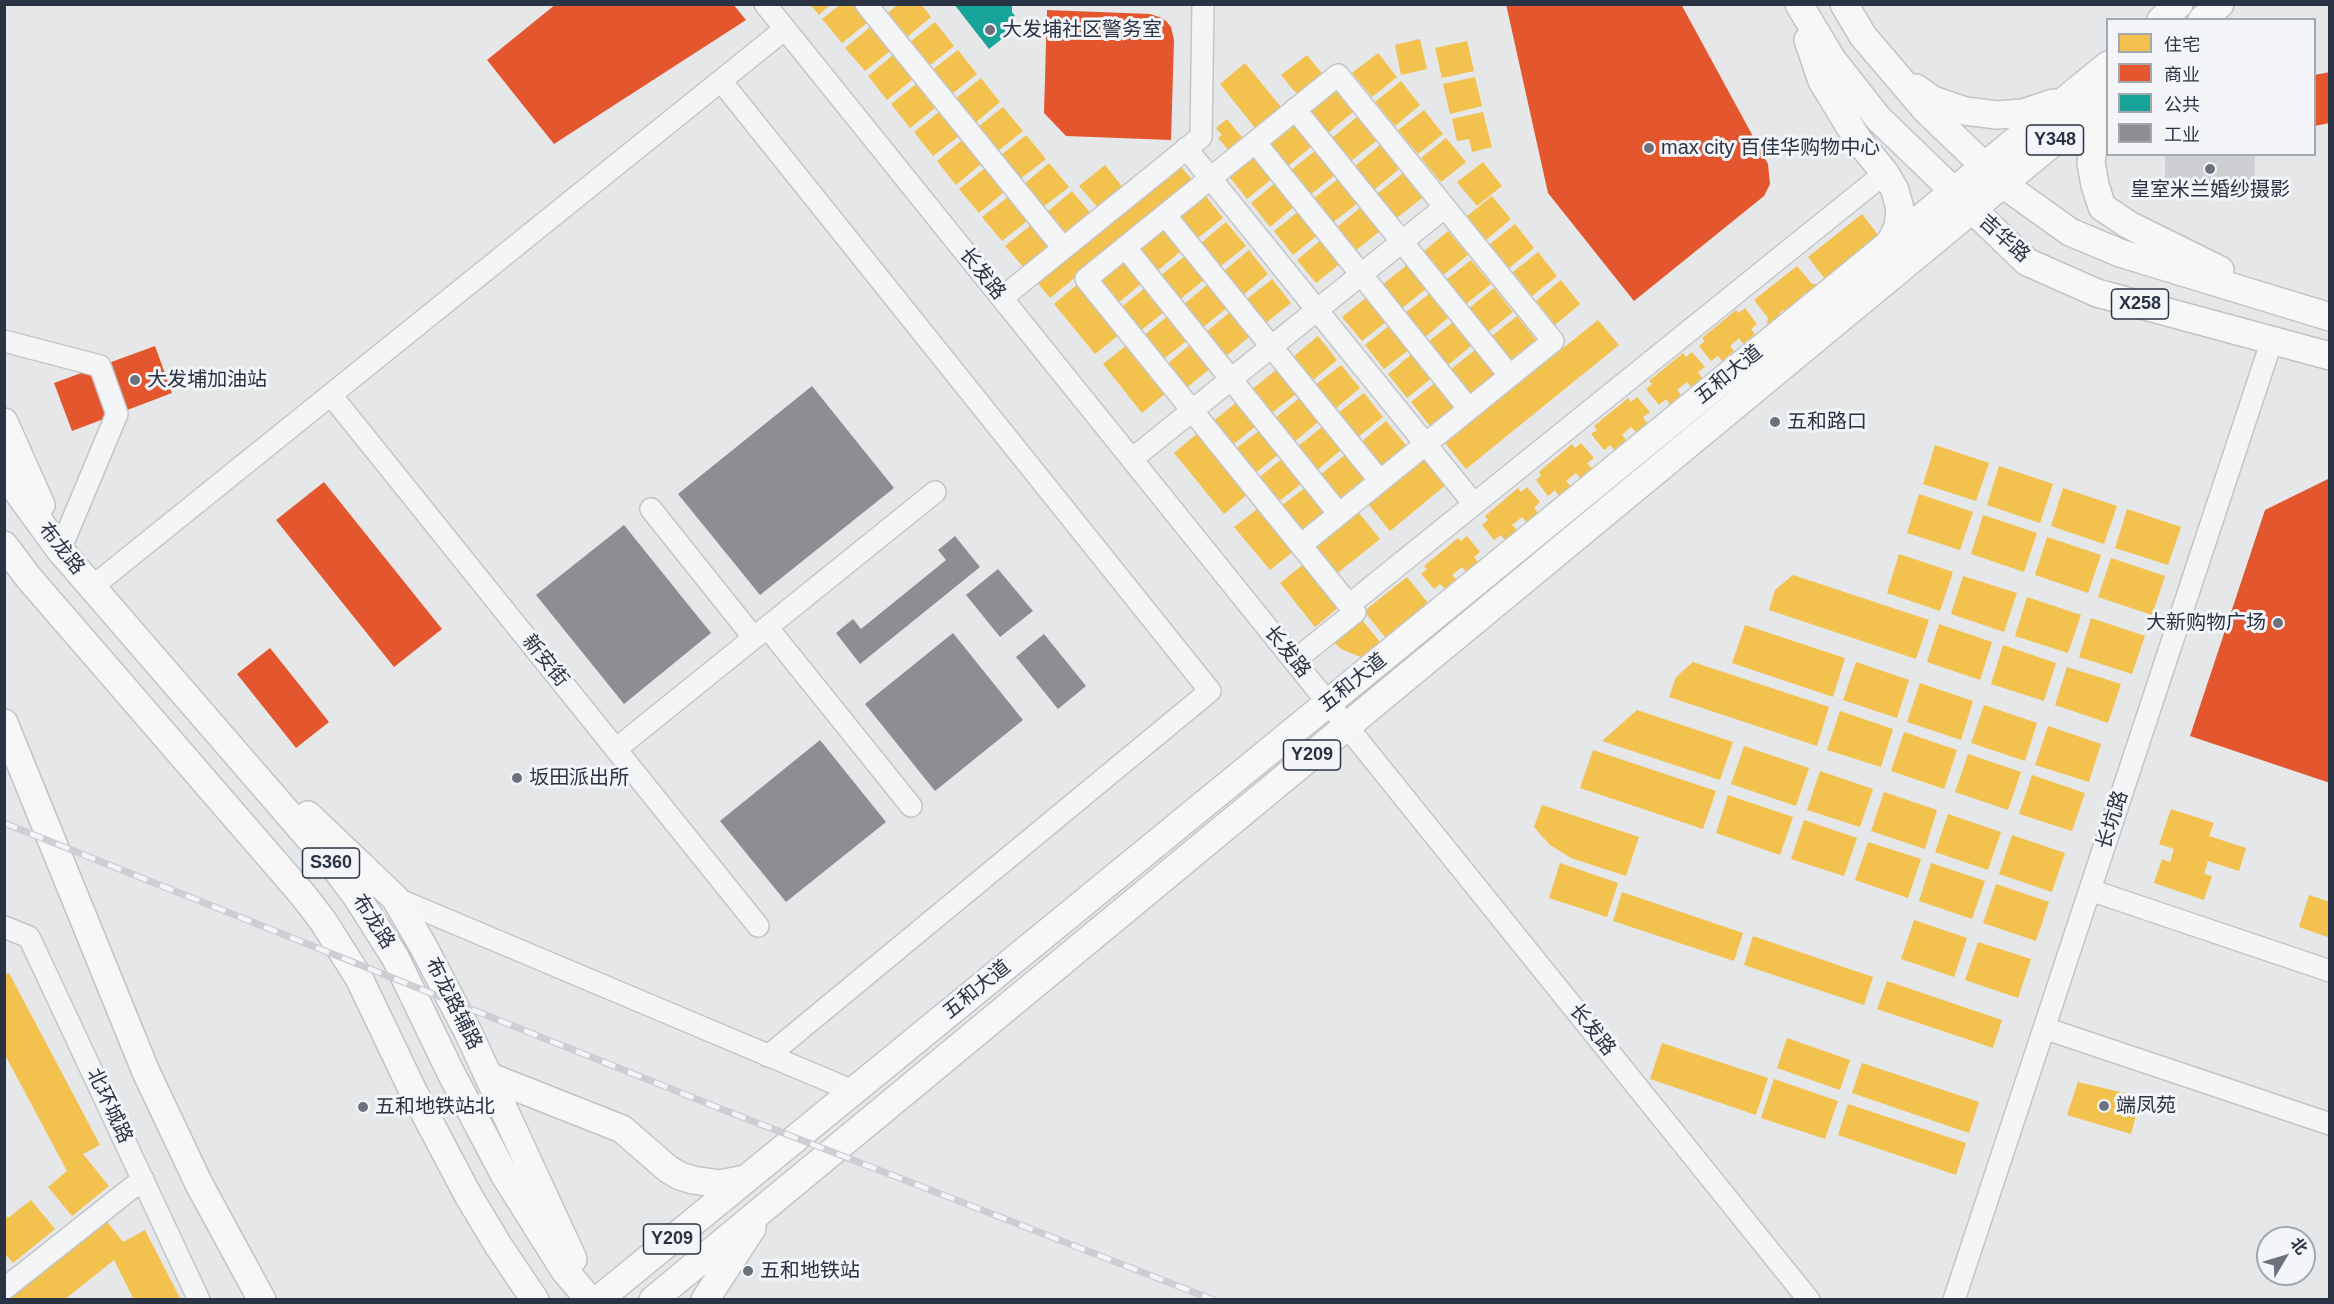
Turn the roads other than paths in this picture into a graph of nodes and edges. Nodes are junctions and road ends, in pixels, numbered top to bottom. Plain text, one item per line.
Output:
1 (765, 4) edge
2 (866, 4) edge
3 (1203, 4) edge
4 (1797, 4) edge
5 (1844, 4) edge
6 (2179, 4) edge
7 (2220, 4) edge
8 (2163, 18) edge
9 (2204, 18) edge
10 (785, 29) junction
11 (1887, 66) junction
12 (2106, 67) edge
13 (721, 81) junction
14 (2078, 90) junction
15 (2106, 98) edge
16 (1295, 109) junction
17 (2106, 121) edge
18 (1255, 142) junction
19 (1186, 148) junction
20 (1885, 173) junction
21 (1994, 175) junction
22 (1210, 178) junction
23 (1962, 201) junction
24 (1444, 207) junction
25 (1165, 215) junction
26 (1402, 241) junction
27 (1889, 245) junction
28 (1063, 248) junction
29 (1125, 248) junction
30 (1361, 274) junction
31 (1002, 298) junction
32 (2293, 306) junction
33 (1317, 310) junction
34 (2330, 317) edge
35 (2272, 340) junction
36 (4, 341) edge
37 (1271, 347) junction
38 (2330, 356) edge
39 (1510, 376) junction
40 (1231, 379) junction
41 (331, 395) junction
42 (1469, 409) junction
43 (1192, 410) junction
44 (4, 422) edge
45 (1425, 444) junction
46 (1132, 459) junction
47 (4, 473) edge
48 (1380, 481) junction
49 (935, 492) dead end
50 (1474, 504) junction
51 (651, 510) dead end
52 (1339, 514) junction
53 (4, 545) edge
54 (1301, 545) junction
55 (60, 550) junction
56 (92, 587) junction
57 (1349, 605) junction
58 (760, 632) junction
59 (1294, 661) junction
60 (1328, 703) junction
61 (1347, 726) junction
62 (6, 732) edge
63 (616, 749) junction
64 (242, 761) junction
65 (911, 806) dead end
66 (2090, 890) junction
67 (395, 898) junction
68 (758, 926) dead end
69 (4, 927) edge
70 (2330, 971) edge
71 (2044, 1028) junction
72 (768, 1056) junction
73 (488, 1076) junction
74 (853, 1091) junction
75 (2330, 1124) edge
76 (143, 1179) junction
77 (746, 1179) junction
78 (766, 1206) junction
79 (4, 1289) edge
80 (200, 1299) edge
81 (262, 1299) edge
82 (535, 1299) edge
83 (591, 1299) edge
84 (598, 1299) edge
85 (653, 1299) edge
86 (705, 1299) edge
87 (1809, 1299) edge
88 (1954, 1299) edge

1 - 10 street, 长发路
2 - 28 street
3 - 19 street
4 - 20 main road
4 - 23 main road, 吉华路 / X258
5 - 11 main road, X258
6 - 8 main road
7 - 9 main road
10 - 13 street
10 - 31 street, 长发路
11 - 14 main road
11 - 21 main road, X258
12 - 14 main road, 五和大道 / Y348
13 - 41 street
13 - 72 street
14 - 21 main road, 五和大道 / Y348
15 - 21 main road, 五和大道 / Y348
16 - 18 street
16 - 24 street
16 - 26 street
17 - 32 main road
18 - 22 street
18 - 30 street
19 - 22 street
19 - 28 street
20 - 27 main road
20 - 50 street
21 - 23 main road, 五和大道 / Y348
21 - 32 main road, X258
22 - 25 street
22 - 33 street
23 - 27 main road, 五和大道 / Y209
23 - 35 main road, 吉华路 / X258
23 - 61 main road, 五和大道 / Y209
24 - 26 street
24 - 39 street
25 - 29 street
25 - 37 street
26 - 30 street
26 - 39 street
27 - 60 main road, 五和大道 / Y209
28 - 31 street
29 - 40 street
29 - 43 street
30 - 33 street
30 - 42 street
31 - 46 street, 长发路
32 - 34 main road, X258
33 - 37 street
33 - 45 street
35 - 38 main road, 吉华路 / X258
35 - 66 street, 长坑路
36 - 55 street
37 - 40 street
37 - 48 street
39 - 42 street
40 - 43 street
40 - 52 street
41 - 56 street
41 - 63 street, 新安街
42 - 45 street
43 - 46 street
43 - 54 street
44 - 55 main road
45 - 48 street
45 - 50 street
46 - 59 street, 长发路
47 - 55 main road, 布龙路 / S360
48 - 52 street
49 - 58 street
50 - 57 street
51 - 58 street
52 - 54 street
53 - 82 main road, 布龙路 / S360
54 - 57 street
55 - 56 main road, 布龙路 / S360
56 - 64 main road, 布龙路 / S360
57 - 59 street
58 - 63 street
58 - 65 street
59 - 60 street, 长发路
60 - 61 street, 长发路
60 - 74 main road, 五和大道 / Y209
61 - 78 main road, 五和大道 / Y209
61 - 87 street, 长发路
62 - 81 main road
63 - 68 street, 新安街
64 - 67 main road, 布龙路辅路
64 - 83 main road, 布龙路 / S360
66 - 70 street
66 - 71 street, 长坑路
67 - 72 street
67 - 73 main road, 布龙路辅路
69 - 76 street, 北环城路
71 - 75 street
71 - 88 street, 长坑路
72 - 74 street
73 - 77 main road
73 - 83 main road, 布龙路辅路
74 - 77 main road, 五和大道 / Y209
76 - 79 street
76 - 80 street, 北环城路
77 - 84 main road, 五和大道 / Y209
78 - 85 main road, 五和大道 / Y209
78 - 86 main road

